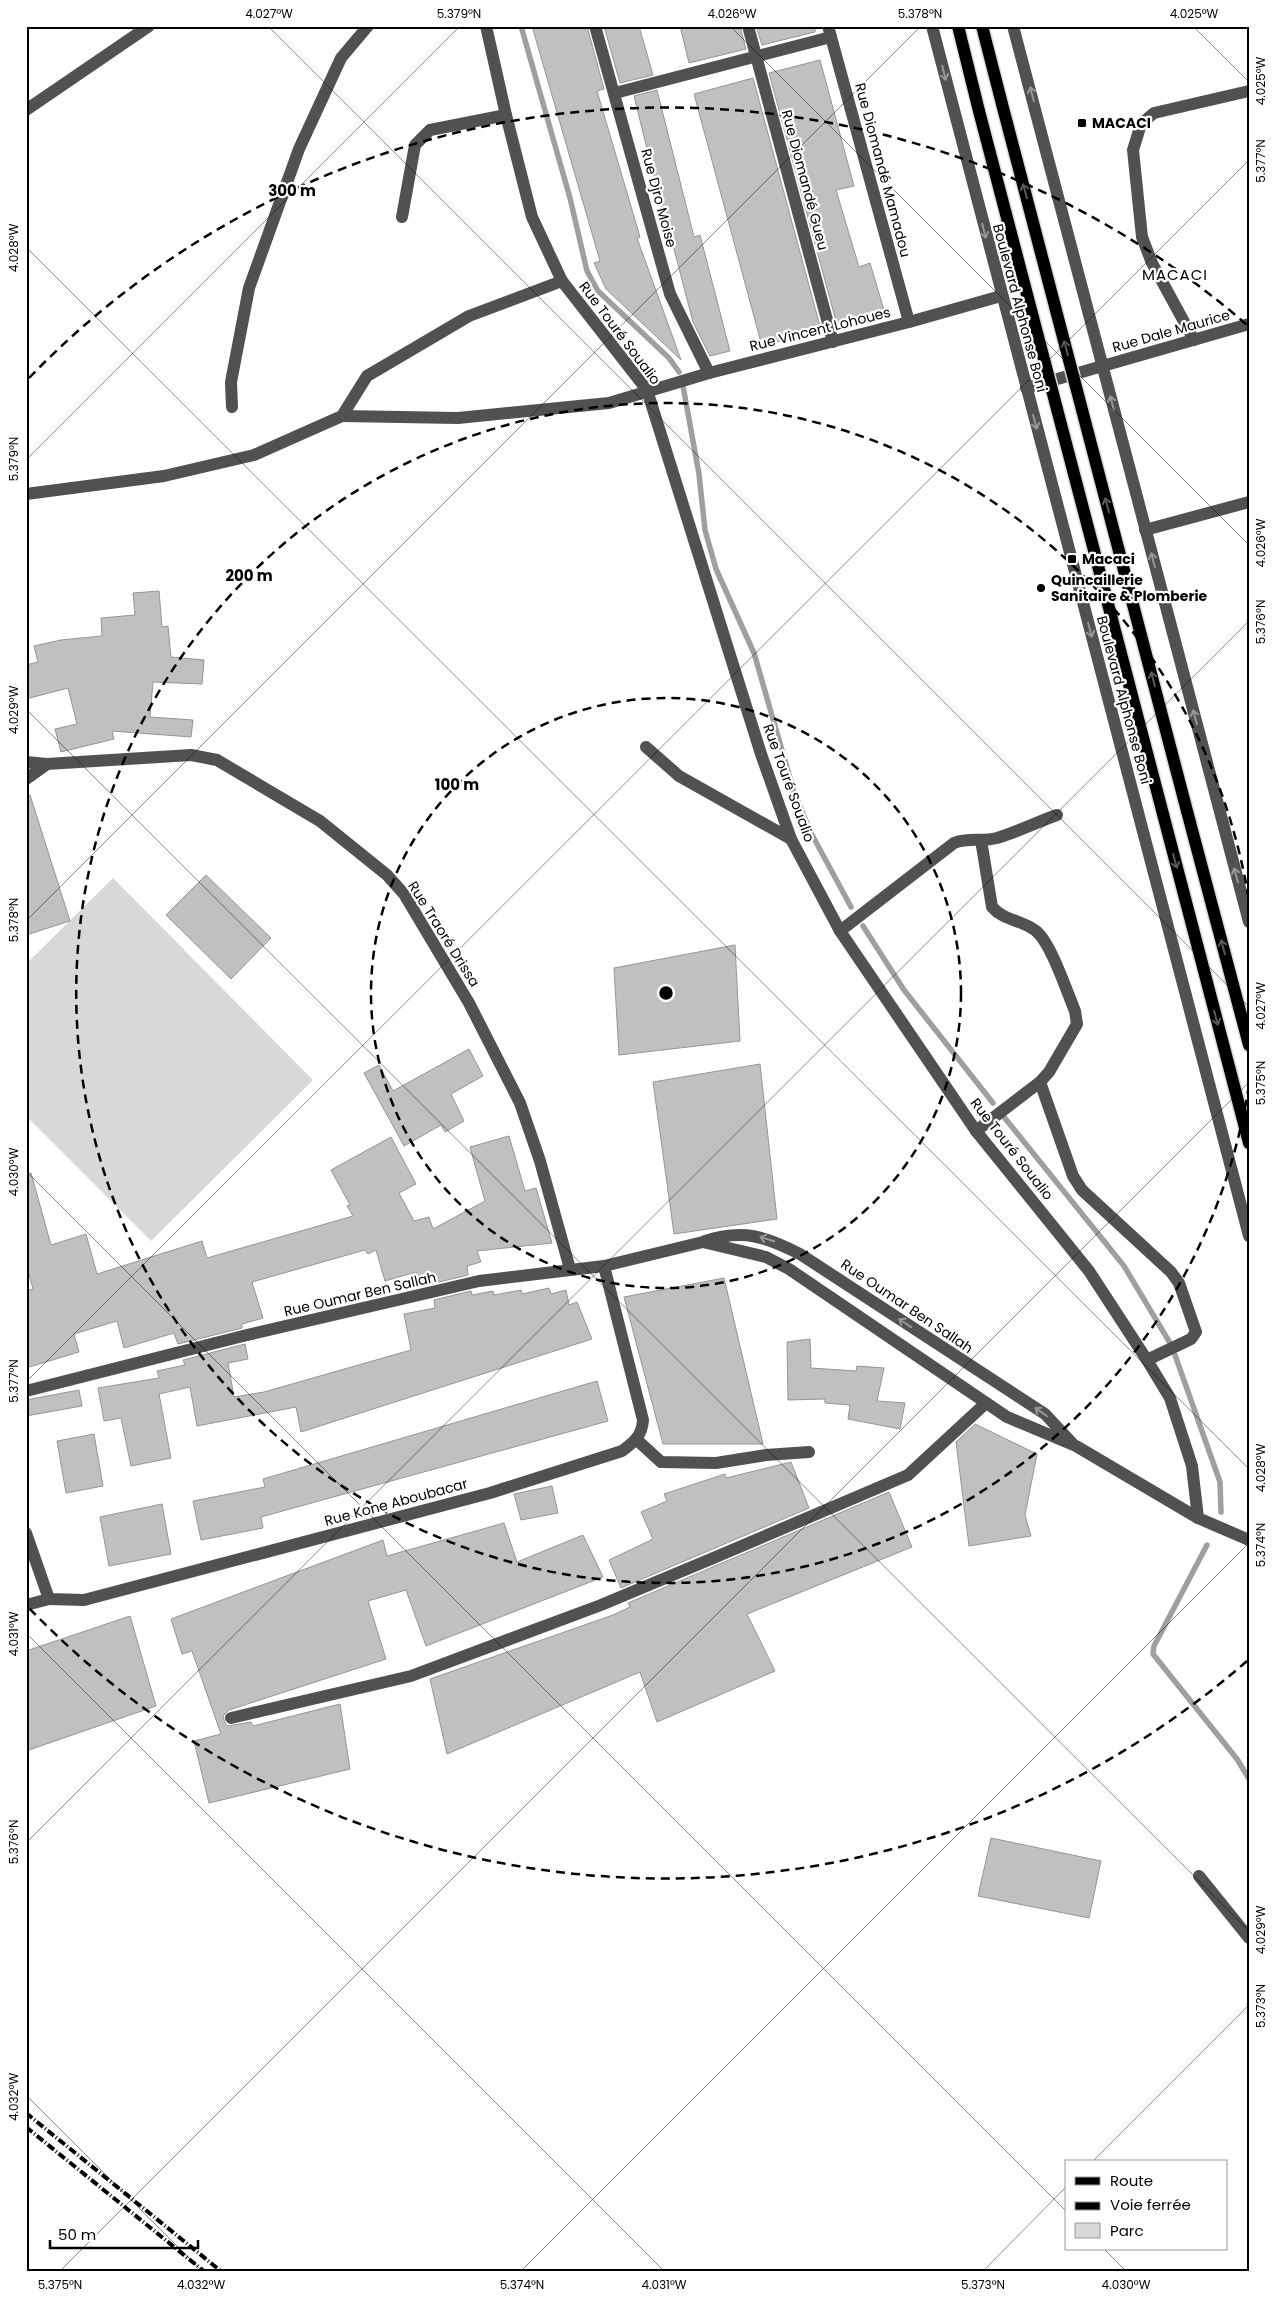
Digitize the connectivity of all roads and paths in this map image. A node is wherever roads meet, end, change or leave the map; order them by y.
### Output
1 (149, 26) edge
2 (368, 26) edge
3 (486, 26) edge
4 (594, 26) edge
5 (748, 26) edge
6 (932, 26) edge
7 (958, 26) edge
8 (982, 26) edge
9 (1013, 26) edge
10 (830, 32) edge
11 (756, 56) junction
12 (1249, 91) edge
13 (615, 93) junction
14 (27, 108) edge
15 (506, 115) junction
16 (402, 217) dead end
17 (562, 281) junction
18 (1001, 296) junction
19 (909, 322) junction
20 (1249, 324) edge
21 (1194, 340) junction
22 (833, 342) junction
23 (1102, 366) junction
24 (709, 373) junction
25 (1026, 388) junction
26 (647, 390) junction
27 (232, 407) dead end
28 (342, 416) junction
29 (26, 494) edge
30 (1249, 502) edge
31 (1146, 530) junction
32 (646, 747) dead end
33 (26, 762) edge
34 (47, 764) junction
35 (26, 779) edge
36 (1057, 815) dead end
37 (791, 839) junction
38 (981, 840) junction
39 (1249, 922) edge
40 (840, 931) junction
41 (1249, 1045) edge
42 (1040, 1082) junction
43 (976, 1131) junction
44 (1249, 1143) edge
45 (1249, 1236) edge
46 (703, 1242) junction
47 (604, 1266) junction
48 (570, 1269) junction
49 (1147, 1360) junction
50 (26, 1390) edge
51 (986, 1403) junction
52 (637, 1440) junction
53 (1076, 1446) junction
54 (809, 1452) dead end
55 (1198, 1518) junction
56 (26, 1533) edge
57 (1249, 1540) edge
58 (49, 1599) junction
59 (26, 1605) edge
60 (231, 1718) dead end
61 (1199, 1876) dead end
62 (1249, 1938) edge

1 - 14 street
2 - 27 street
3 - 15 street, Rue Touré Soualio
4 - 13 street, Rue Djro Moise
5 - 11 street, Rue Diomandé Gueu
6 -> 18 street, Boulevard Alphonse Boni
7 -> 44 main road, Boulevard Alphonse Boni, bridge
41 -> 8 main road, bridge
23 -> 9 street
10 - 11 street
10 - 19 street, Rue Diomandé Mamadou
11 - 13 street
11 - 22 street, Rue Diomandé Gueu
12 - 21 street
13 - 24 street, Rue Djro Moise
15 - 16 street
15 - 17 street, Rue Touré Soualio
17 - 26 street, Rue Touré Soualio
17 - 28 street
18 - 19 street, Rue Vincent Lohoues
18 - 25 street, Boulevard Alphonse Boni
19 - 22 street, Rue Vincent Lohoues
20 - 21 street, Rue Dale Maurice
21 - 23 street, Rue Dale Maurice
22 - 24 street, Rue Vincent Lohoues
23 - 25 street, Rue Dale Maurice
31 -> 23 street
24 - 26 street, Rue Vincent Lohoues
25 -> 45 street, Boulevard Alphonse Boni
26 - 28 street, Rue Vincent Lohoues
26 - 37 street, Rue Touré Soualio
28 - 29 street
30 - 31 street
39 -> 31 street
32 - 37 street
33 - 34 street, Rue Traoré Drissa
34 - 35 street
34 - 48 street, Rue Traoré Drissa
36 - 38 street
37 - 40 street, Rue Touré Soualio
38 - 40 street
38 - 42 street
40 - 43 street, Rue Touré Soualio
42 - 43 street
42 - 49 street
43 - 49 street, Rue Touré Soualio
46 - 47 street, Rue Oumar Ben Sallah
46 - 51 street, Rue Oumar Ben Sallah
53 -> 46 street, Rue Oumar Ben Sallah
47 - 48 street, Rue Oumar Ben Sallah
47 - 52 street
48 - 50 street, Rue Oumar Ben Sallah
49 - 55 street, Rue Touré Soualio
51 - 53 street, Rue Oumar Ben Sallah
51 - 60 street
52 - 54 street
52 - 58 street, Rue Kone Aboubacar
53 - 55 street, Rue Oumar Ben Sallah
55 - 57 street, Rue Oumar Ben Sallah
56 - 58 street
58 - 59 street, Rue Kone Aboubacar
61 - 62 street

